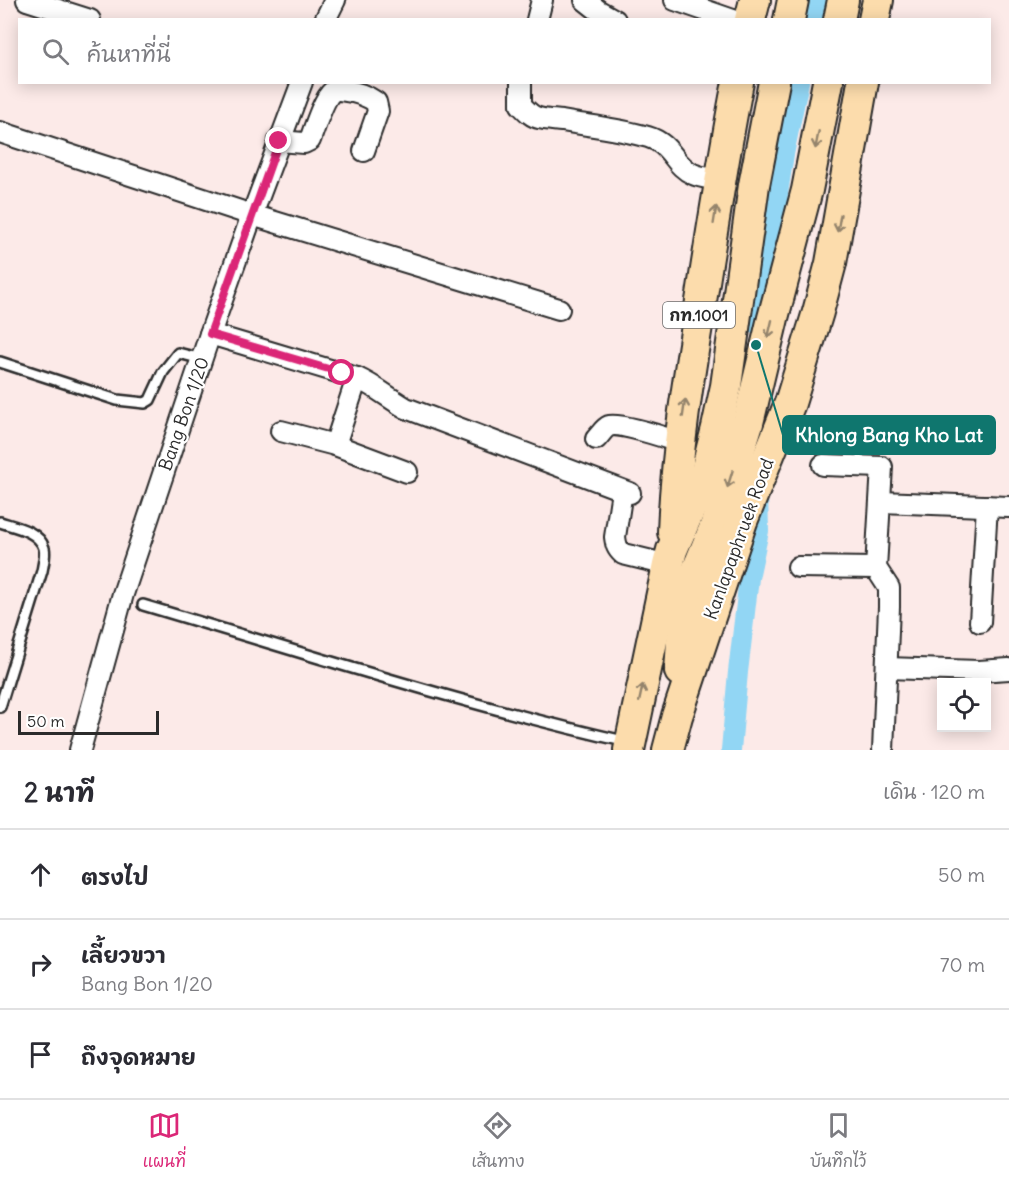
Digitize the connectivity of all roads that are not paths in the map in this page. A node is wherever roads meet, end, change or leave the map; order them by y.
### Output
1 (27, 0) edge
2 (335, 0) edge
3 (542, 0) edge
4 (585, 0) edge
5 (678, 0) edge
6 (755, 0) edge
7 (793, 0) edge
8 (843, 0) edge
9 (878, 0) edge
10 (84, 18) edge
11 (326, 18) edge
12 (538, 18) edge
13 (611, 18) edge
14 (728, 18) edge
15 (750, 18) edge
16 (789, 18) edge
17 (840, 18) edge
18 (874, 18) edge
19 (301, 84) edge
20 (521, 84) edge
21 (738, 84) edge
22 (774, 84) edge
23 (828, 84) edge
24 (863, 84) edge
25 (0, 132) edge
26 (279, 141) junction
27 (364, 151) dead end
28 (720, 180) junction
29 (252, 215) junction
30 (558, 309) dead end
31 (210, 334) junction
32 (202, 359) junction
33 (0, 362) edge
34 (357, 378) junction
35 (281, 430) dead end
36 (596, 439) dead end
37 (679, 442) junction
38 (335, 445) junction
39 (823, 465) dead end
40 (407, 472) dead end
41 (880, 502) junction
42 (987, 506) junction
43 (1009, 507) edge
44 (0, 522) edge
45 (670, 557) junction
46 (798, 567) dead end
47 (876, 568) junction
48 (143, 605) dead end
49 (980, 622) dead end
50 (887, 668) junction
51 (1009, 669) edge
52 (0, 707) edge
53 (677, 716) junction
54 (630, 746) edge
55 (80, 750) edge
56 (668, 750) edge
57 (883, 750) edge

1 - 10 street
2 - 11 street
3 - 12 street
4 - 13 street
5 - 14 street
6 - 15 main road
7 - 16 main road
8 - 17 main road
9 - 18 main road
19 - 26 street, Bang Bon 1/20
20 - 28 street
21 - 28 main road, กท.1001
22 - 45 main road, กท.1001
23 -> 53 main road, Kanlapaphruek Road
24 -> 53 main road, Kanlapaphruek Road
25 - 29 street
26 - 27 street
26 - 29 street, Bang Bon 1/20
37 -> 28 main road, กท.1001
29 - 30 street
29 - 31 street, Bang Bon 1/20
31 - 32 street, Bang Bon 1/20
31 - 34 street
32 - 33 lane
32 - 55 street, Bang Bon 1/20
34 - 38 street
34 - 45 street
35 - 38 street
36 - 37 street
37 - 45 main road, กท.1001
38 - 40 street
39 - 41 street
41 - 42 street
41 - 47 street
42 - 43 street
42 - 49 street
44 - 52 lane
54 -> 45 main road, กท.1001
46 - 47 street
47 - 50 street
48 - 54 lane
50 - 51 street
50 - 57 street
53 - 56 main road, Kanlapaphruek Road

